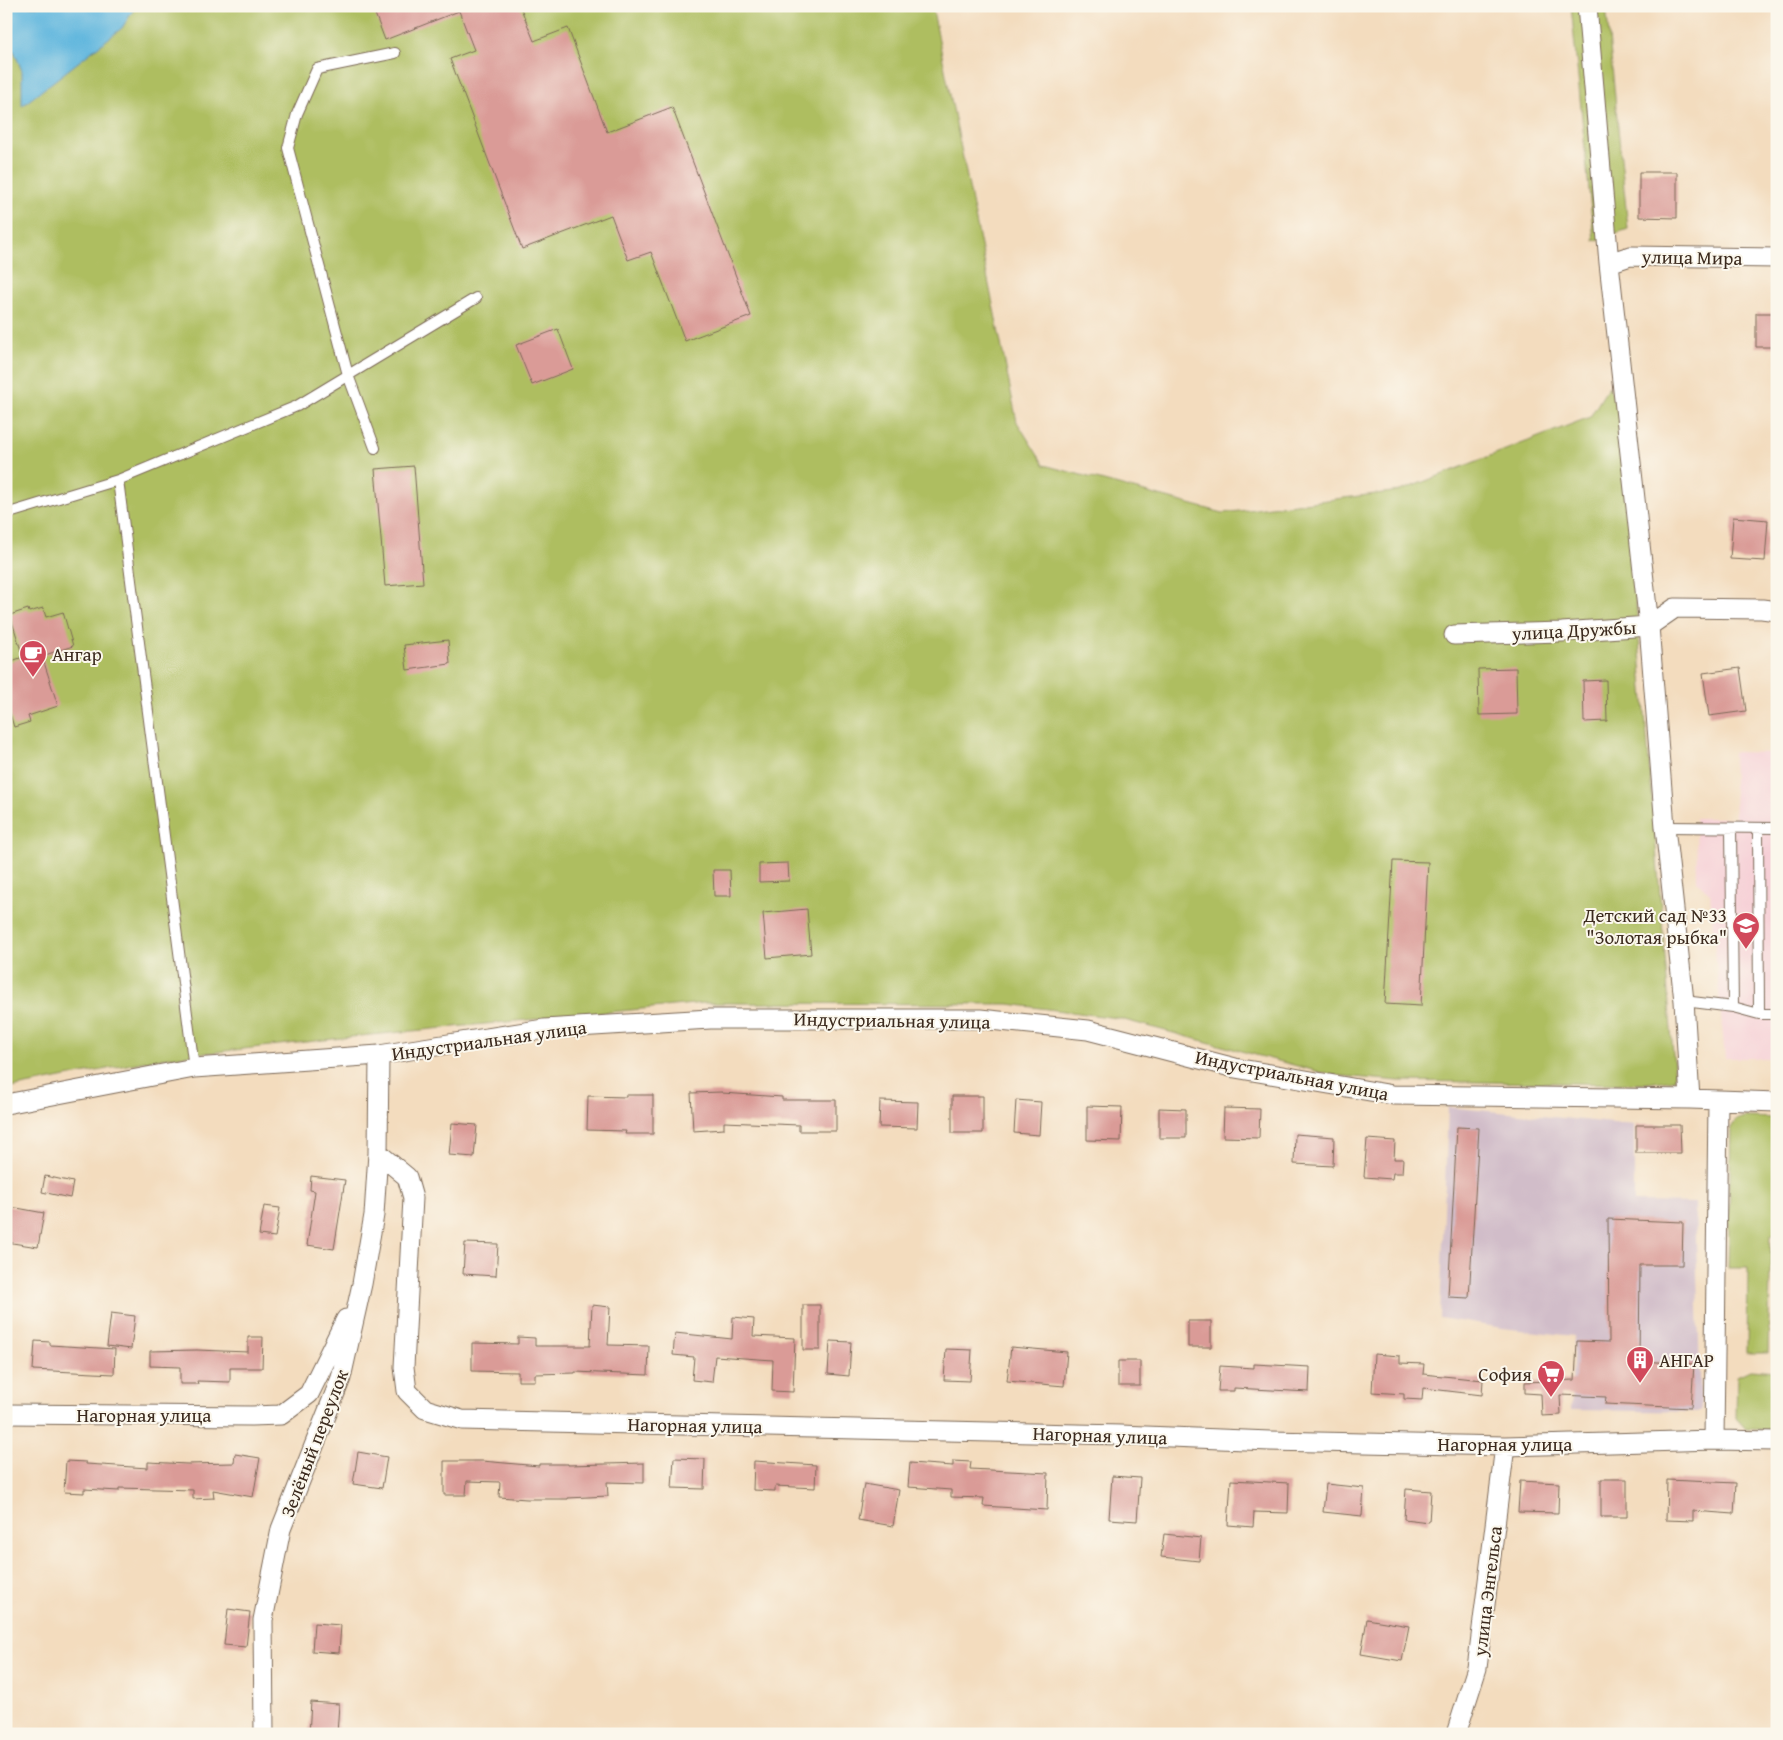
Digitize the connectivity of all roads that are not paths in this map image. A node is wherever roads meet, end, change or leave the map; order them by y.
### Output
1 (1587, 6) edge
2 (396, 54) dead end
3 (1777, 258) edge
4 (1609, 263) junction
5 (476, 298) dead end
6 (348, 375) junction
7 (375, 448) dead end
8 (118, 480) junction
9 (6, 514) edge
10 (1777, 611) edge
11 (1649, 626) junction
12 (1454, 635) dead end
13 (1665, 828) junction
14 (1731, 828) junction
15 (1758, 828) junction
16 (1777, 828) edge
17 (1684, 1001) junction
18 (1733, 1007) junction
19 (1759, 1014) junction
20 (1777, 1014) edge
21 (379, 1055) junction
22 (194, 1068) junction
23 (1690, 1099) junction
24 (1718, 1101) junction
25 (1777, 1102) edge
26 (6, 1104) edge
27 (378, 1153) junction
28 (362, 1284) junction
29 (6, 1414) edge
30 (1714, 1440) junction
31 (1777, 1441) edge
32 (1506, 1446) junction
33 (264, 1734) edge
34 (1456, 1734) edge

1 - 4 street
2 - 6 lane
3 - 4 street, улица Мира
4 - 11 street
5 - 6 lane
6 - 7 lane
6 - 8 lane
8 - 9 lane
8 - 22 lane
10 - 11 street, улица Дружбы
11 - 12 street, улица Дружбы
11 - 13 street
13 - 14 lane
13 - 17 street
14 - 15 lane
14 - 18 lane
15 - 16 lane
15 - 19 lane
17 - 18 lane
17 - 23 street
18 - 19 lane
19 - 20 lane
21 - 22 street, Индустриальная улица
21 - 23 street, Индустриальная улица
21 - 27 street, Зелёный переулок
22 - 26 street, Индустриальная улица
23 - 24 street, Индустриальная улица
24 - 25 street, Индустриальная улица
24 - 30 street
27 - 28 street, Зелёный переулок
27 - 32 street, Нагорная улица
28 - 29 street, Нагорная улица
28 - 33 street, Зелёный переулок
30 - 31 street, Нагорная улица
30 - 32 street, Нагорная улица
32 - 34 street, улица Энгельса

